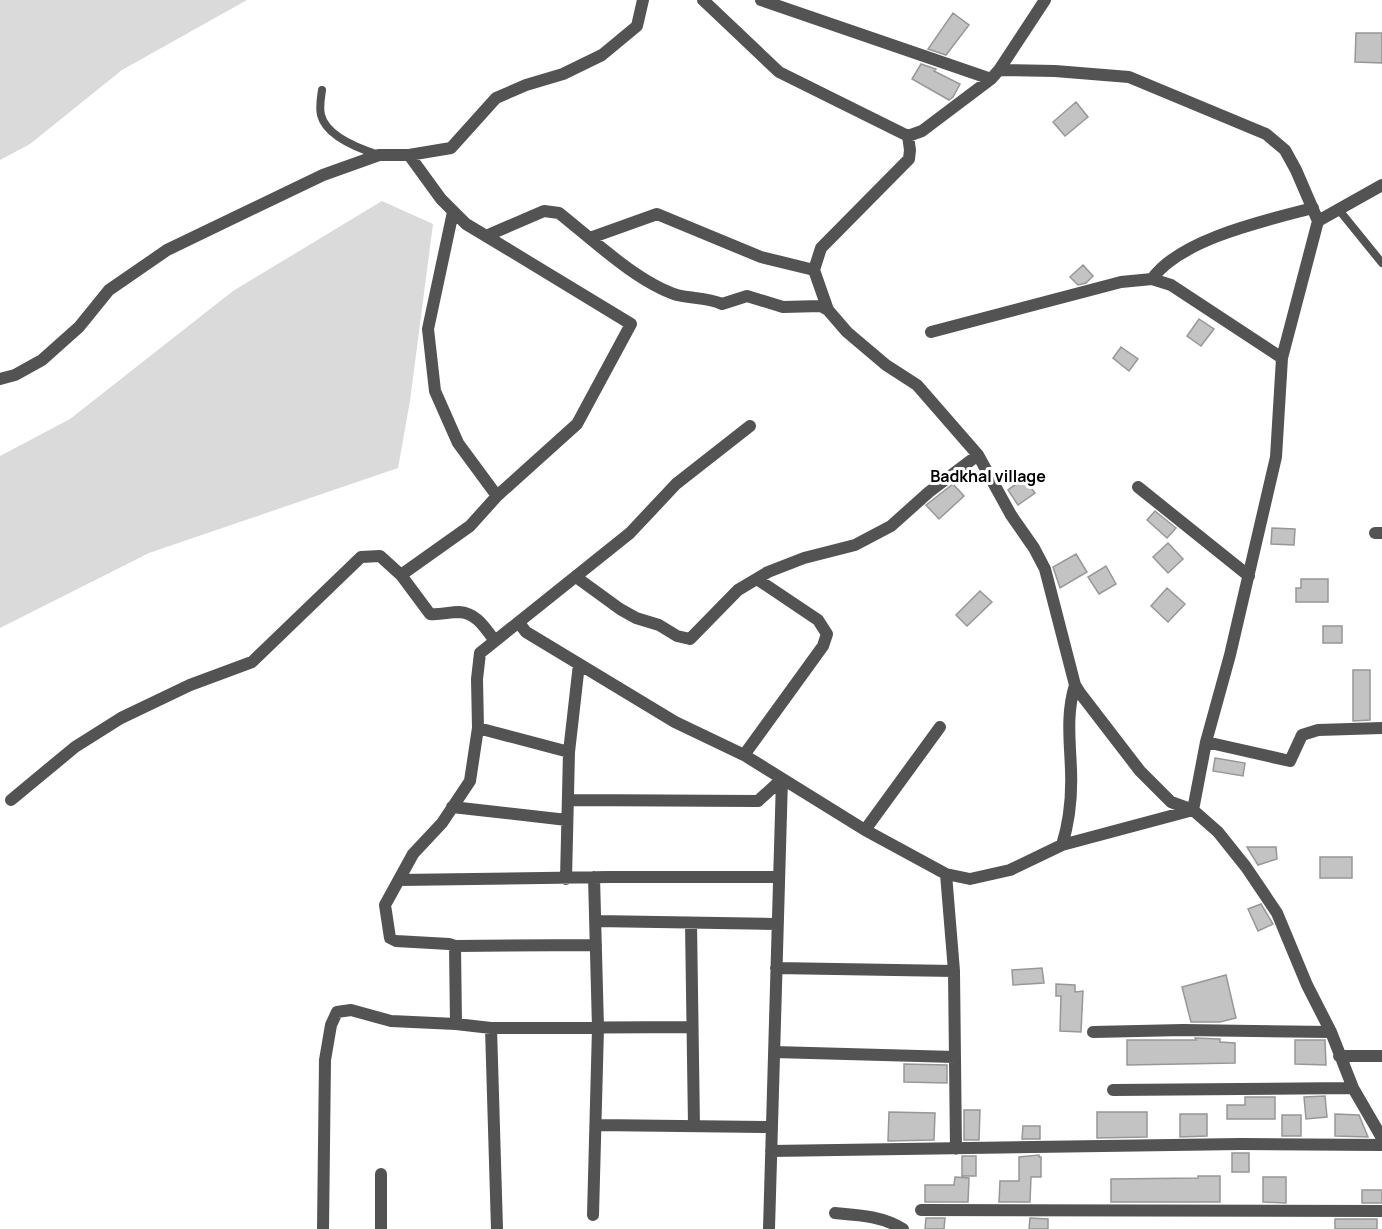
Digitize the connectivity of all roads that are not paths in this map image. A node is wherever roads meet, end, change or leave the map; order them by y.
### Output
1 (642, 0) edge
2 (703, 0) edge
3 (761, 0) edge
4 (1045, 0) edge
5 (995, 74) junction
6 (322, 90) dead end
7 (909, 136) junction
8 (379, 155) junction
9 (409, 155) junction
10 (1382, 185) edge
11 (1313, 208) junction
12 (1339, 210) junction
13 (453, 212) junction
14 (1318, 220) junction
15 (486, 236) junction
16 (590, 238) junction
17 (1382, 263) edge
18 (814, 270) junction
19 (1152, 279) junction
20 (828, 309) junction
21 (931, 332) dead end
22 (1282, 358) junction
23 (0, 379) edge
24 (750, 426) dead end
25 (978, 455) junction
26 (1138, 487) dead end
27 (497, 496) junction
28 (401, 575) junction
29 (1249, 576) junction
30 (576, 577) junction
31 (757, 579) junction
32 (519, 623) junction
33 (495, 640) junction
34 (579, 664) junction
35 (1075, 685) junction
36 (940, 727) dead end
37 (478, 728) junction
38 (1382, 728) edge
39 (1206, 742) junction
40 (569, 752) junction
41 (744, 755) junction
42 (782, 779) junction
43 (11, 800) dead end
44 (568, 800) junction
45 (452, 807) junction
46 (1193, 810) junction
47 (567, 820) junction
48 (865, 830) junction
49 (1062, 845) junction
50 (946, 874) junction
51 (594, 877) junction
52 (778, 877) junction
53 (566, 879) junction
54 (399, 880) junction
55 (596, 921) junction
56 (691, 923) junction
57 (777, 924) junction
58 (596, 945) junction
59 (455, 946) junction
60 (776, 968) junction
61 (954, 971) junction
62 (456, 1024) junction
63 (692, 1027) junction
64 (490, 1028) junction
65 (598, 1028) junction
66 (1094, 1032) dead end
67 (1331, 1032) junction
68 (774, 1052) junction
69 (1339, 1056) junction
70 (1382, 1056) edge
71 (955, 1057) junction
72 (1353, 1088) junction
73 (1113, 1090) dead end
74 (596, 1125) junction
75 (694, 1126) junction
76 (771, 1127) junction
77 (1382, 1138) edge
78 (1382, 1145) edge
79 (956, 1149) junction
80 (771, 1151) junction
81 (381, 1174) dead end
82 (921, 1210) dead end
83 (1382, 1211) edge
84 (835, 1214) dead end
85 (593, 1215) dead end
86 (323, 1229) edge
87 (381, 1229) edge
88 (496, 1229) edge
89 (769, 1229) edge
90 (903, 1229) edge

1 - 9 street
2 - 7 street
3 - 5 street
4 - 5 street
5 - 7 street
5 - 11 street
6 - 8 lane
7 - 18 street
8 - 9 street
8 - 23 street
9 - 13 street
10 - 12 street
11 - 14 street
11 - 19 street
12 - 14 street
12 - 17 lane
13 - 15 street
13 - 27 street
14 - 22 street
15 - 16 street
15 - 27 street
16 - 18 street
16 - 20 street
18 - 20 street
19 - 21 street
19 - 22 street
20 - 25 street
22 - 29 street
24 - 30 street
25 - 31 street
25 - 35 street
26 - 29 street
27 - 28 street
28 - 33 street
28 - 43 street
29 - 39 street
30 - 31 street
30 - 32 street
31 - 41 street
32 - 33 street
32 - 34 street
33 - 37 street
34 - 40 street
34 - 41 street
35 - 46 street
35 - 49 street
36 - 48 street
37 - 40 street
37 - 45 street
38 - 39 street
39 - 46 street
40 - 44 street
41 - 42 street
42 - 44 street
42 - 48 street
42 - 52 street
44 - 47 street
45 - 47 street
45 - 54 street
46 - 49 street
46 - 67 street
47 - 53 street
48 - 50 street
49 - 50 street
50 - 61 street
51 - 52 street
51 - 53 street
51 - 55 street
52 - 57 street
53 - 54 street
54 - 59 street
55 - 56 street
55 - 58 street
56 - 57 street
56 - 63 street
57 - 60 street
58 - 59 street
58 - 65 street
59 - 62 street
60 - 61 street
60 - 68 street
61 - 71 street
62 - 64 street
62 - 86 street
63 - 65 street
63 - 75 street
64 - 65 street
64 - 88 street
65 - 74 street
66 - 67 street
67 - 69 street
68 - 71 street
68 - 76 street
69 - 70 street
69 - 72 street
71 - 79 street
72 - 73 street
72 - 77 street
74 - 75 street
74 - 85 street
75 - 76 street
76 - 80 street
78 - 79 street
79 - 80 street
80 - 89 street
81 - 87 street
82 - 83 street
84 - 90 street

